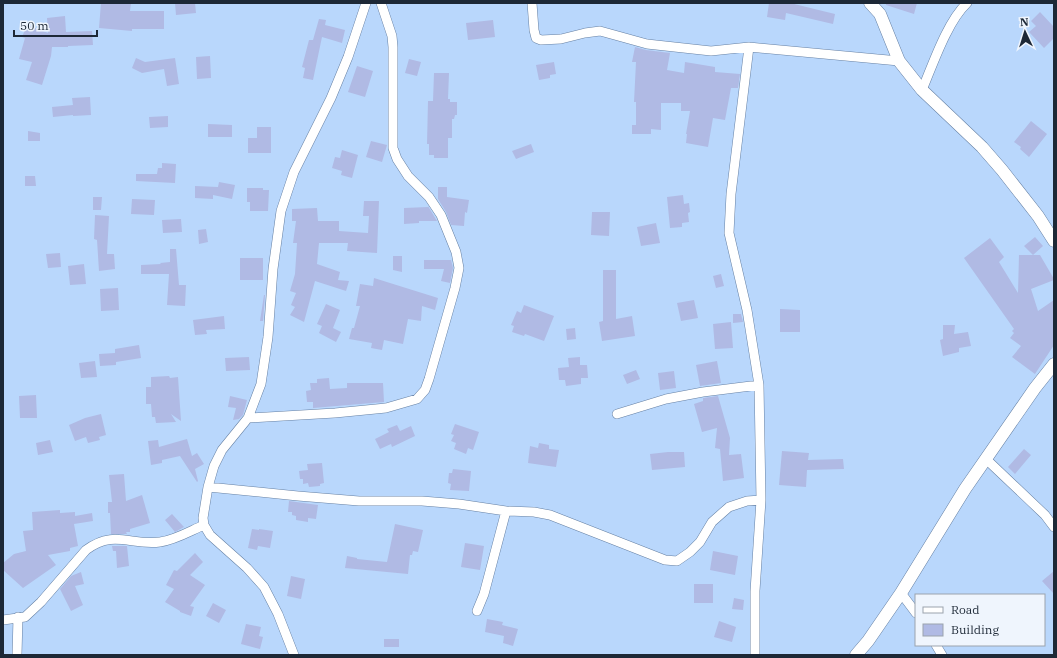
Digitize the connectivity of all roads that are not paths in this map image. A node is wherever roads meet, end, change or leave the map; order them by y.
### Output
1 (366, 3) edge
2 (381, 3) edge
3 (532, 3) edge
4 (870, 3) edge
5 (967, 3) edge
6 (749, 47) junction
7 (899, 61) junction
8 (922, 90) junction
9 (1054, 241) edge
10 (1054, 364) edge
11 (759, 384) junction
12 (617, 414) dead end
13 (248, 418) junction
14 (986, 459) junction
15 (208, 487) junction
16 (761, 500) junction
17 (506, 511) junction
18 (204, 525) junction
19 (1054, 527) edge
20 (901, 593) junction
21 (477, 611) dead end
22 (915, 612) edge
23 (18, 617) junction
24 (3, 620) edge
25 (937, 646) edge
26 (17, 655) edge
27 (294, 655) edge
28 (755, 655) edge
29 (856, 655) edge
30 (942, 655) edge

1 - 13 street
2 - 13 street
3 - 6 street
4 - 7 street
5 - 8 street
6 - 7 street
6 - 11 street
7 - 8 street
8 - 9 street
10 - 14 street
11 - 12 street
11 - 16 street
13 - 15 street
14 - 19 street
14 - 20 street
15 - 17 street
15 - 18 street
16 - 17 street
16 - 28 street
17 - 21 street
18 - 23 street
18 - 27 street
20 - 22 street
20 - 29 street
23 - 24 street
23 - 26 street
25 - 30 street

